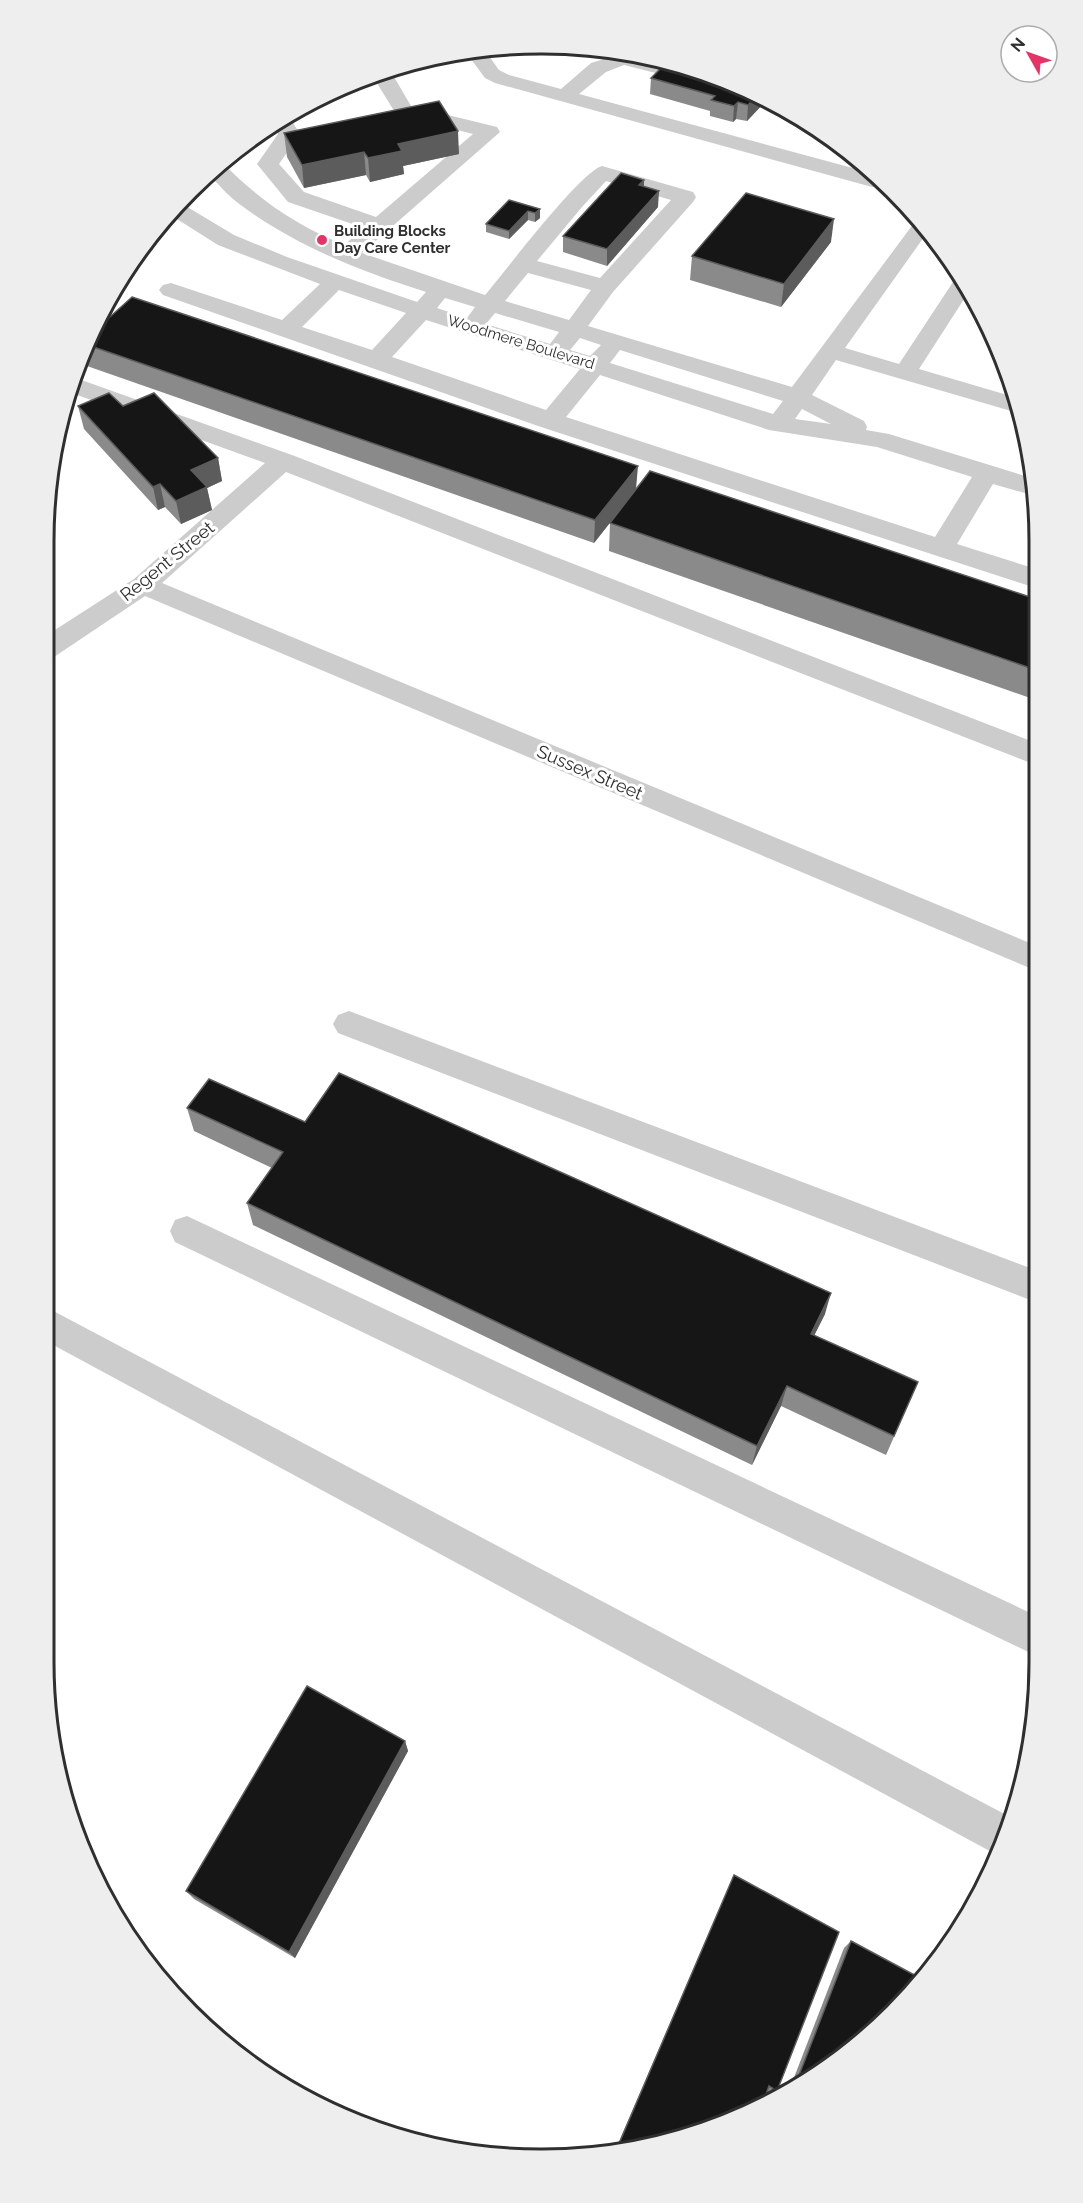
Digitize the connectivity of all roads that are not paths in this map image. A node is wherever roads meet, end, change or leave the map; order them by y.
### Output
1 (481, 58) edge
2 (618, 60) edge
3 (386, 80) edge
4 (565, 96) junction
5 (403, 110) junction
6 (380, 114) edge
7 (285, 127) edge
8 (312, 129) edge
9 (221, 174) edge
10 (865, 177) edge
11 (182, 213) edge
12 (380, 226) junction
13 (917, 231) edge
14 (347, 254) junction
15 (522, 264) junction
16 (335, 282) junction
17 (605, 287) junction
18 (441, 289) junction
19 (171, 290) dead end
20 (959, 290) edge
21 (491, 304) junction
22 (422, 311) junction
23 (472, 326) junction
24 (572, 328) junction
25 (286, 329) junction
26 (616, 342) junction
27 (830, 351) junction
28 (557, 353) junction
29 (375, 361) junction
30 (596, 365) junction
31 (905, 373) junction
32 (79, 389) edge
33 (797, 397) junction
34 (1009, 404) edge
35 (550, 421) junction
36 (778, 424) junction
37 (880, 440) junction
38 (283, 461) junction
39 (987, 473) junction
40 (1026, 485) edge
41 (941, 549) junction
42 (1029, 577) edge
43 (143, 585) junction
44 (54, 643) edge
45 (1029, 751) edge
46 (1029, 956) edge
47 (349, 1023) dead end
48 (187, 1231) dead end
49 (1029, 1284) edge
50 (54, 1327) edge
51 (1029, 1631) edge
52 (997, 1833) edge

1 - 4 street
2 - 4 street
3 - 5 street
4 - 10 street
5 - 6 street
5 - 12 street
7 - 8 street
7 - 12 street
9 - 14 street, Woodmere Boulevard
11 - 16 street, Woodmere Boulevard
12 - 14 street
13 - 27 street
14 - 18 street, Woodmere Boulevard
15 - 17 street
15 - 17 street
15 - 21 street
16 - 22 street, Woodmere Boulevard
16 - 25 street
17 - 24 street
18 - 21 street, Woodmere Boulevard
18 - 22 street
19 - 25 street
20 - 31 street
21 - 23 street
21 - 24 street, Woodmere Boulevard
22 - 23 street, Woodmere Boulevard
22 - 29 street
23 - 28 street, Woodmere Boulevard
24 - 26 street, Woodmere Boulevard
24 - 28 street
25 - 29 street
26 - 30 street
26 - 33 street, Woodmere Boulevard
27 - 31 street
27 - 33 street
28 - 30 street, Woodmere Boulevard
29 - 35 street
30 - 35 street
30 - 36 street, Woodmere Boulevard
31 - 34 street
32 - 38 street
33 - 36 street
33 - 37 street, Woodmere Boulevard
35 - 41 street
36 - 37 street, Woodmere Boulevard
37 - 39 street, Woodmere Boulevard
38 - 43 street, Regent Street
38 - 45 street
39 - 40 street, Woodmere Boulevard
39 - 41 street
41 - 42 street
43 - 44 street, Regent Street
43 - 46 street, Sussex Street
47 - 49 street
48 - 51 street
50 - 52 street

